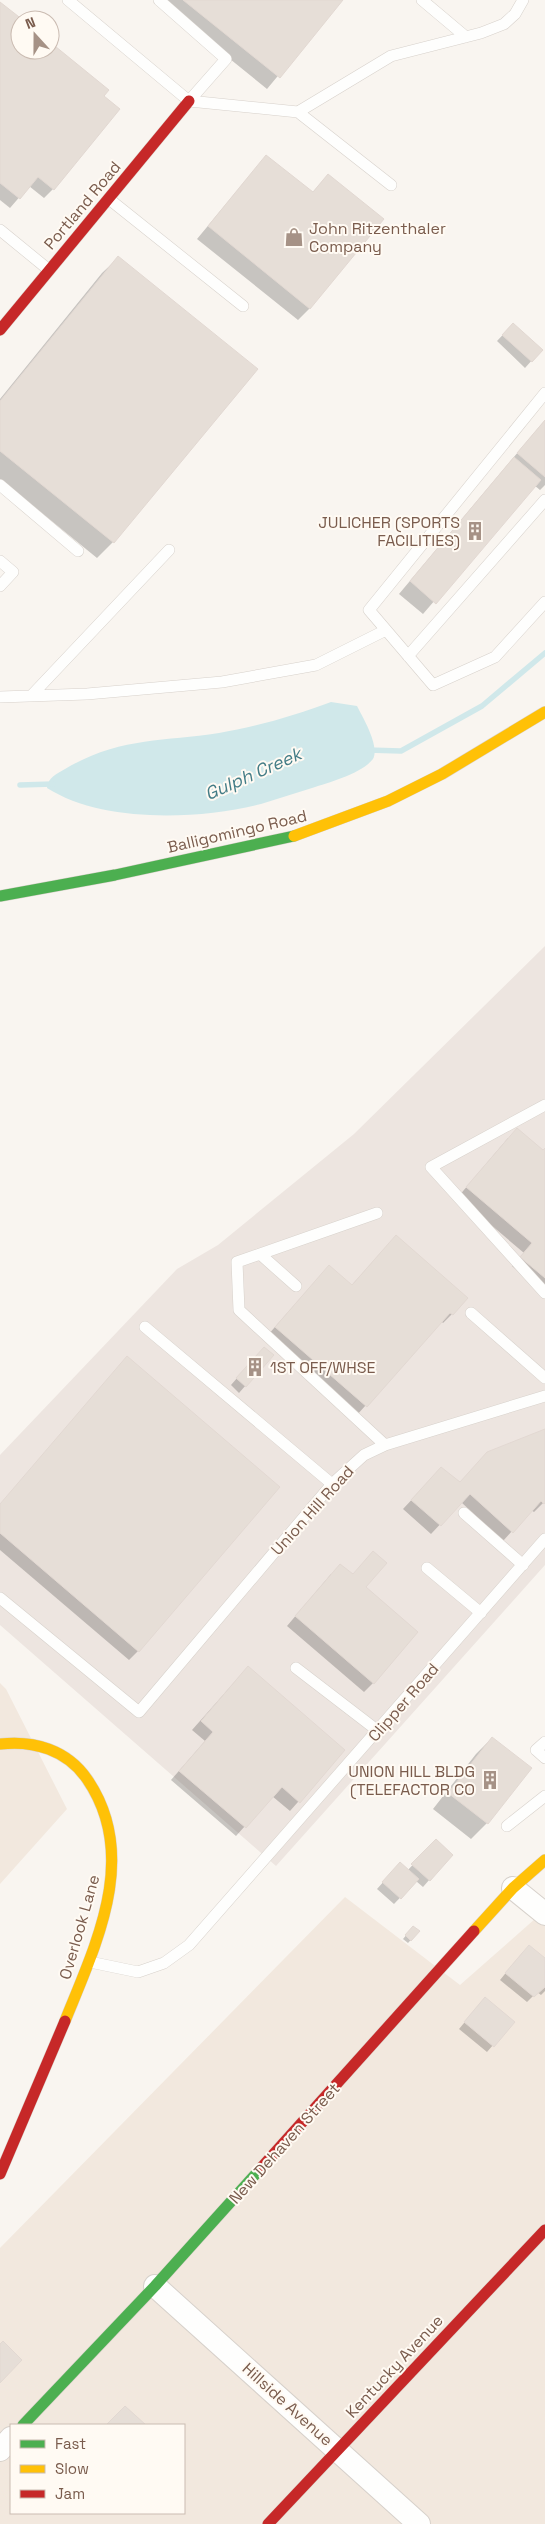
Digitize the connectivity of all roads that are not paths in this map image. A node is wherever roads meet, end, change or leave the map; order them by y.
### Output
1 (68, 0) edge
2 (159, 0) edge
3 (422, 0) edge
4 (523, 0) edge
5 (466, 37) junction
6 (190, 101) junction
7 (298, 112) junction
8 (391, 185) dead end
9 (109, 199) junction
10 (0, 230) edge
11 (49, 270) junction
12 (243, 306) dead end
13 (0, 330) edge
14 (545, 393) edge
15 (0, 485) edge
16 (545, 500) edge
17 (170, 550) dead end
18 (78, 551) dead end
19 (0, 560) edge
20 (0, 586) edge
21 (545, 602) edge
22 (386, 630) junction
23 (408, 656) junction
24 (31, 696) junction
25 (0, 697) edge
26 (545, 712) edge
27 (0, 896) edge
28 (545, 1105) edge
29 (377, 1213) dead end
30 (260, 1254) junction
31 (296, 1286) dead end
32 (545, 1293) edge
33 (471, 1313) dead end
34 (146, 1328) dead end
35 (545, 1378) edge
36 (545, 1396) edge
37 (386, 1445) junction
38 (332, 1484) junction
39 (464, 1513) dead end
40 (545, 1539) edge
41 (523, 1565) junction
42 (426, 1568) dead end
43 (0, 1598) edge
44 (481, 1613) junction
45 (296, 1668) dead end
46 (378, 1732) junction
47 (545, 1742) edge
48 (0, 1744) edge
49 (545, 1758) edge
50 (545, 1796) edge
51 (507, 1826) dead end
52 (545, 1860) edge
53 (514, 1888) junction
54 (545, 1914) edge
55 (90, 1962) junction
56 (0, 2174) edge
57 (545, 2230) edge
58 (155, 2286) junction
59 (24, 2424) edge
60 (10, 2439) edge
61 (338, 2449) junction
62 (0, 2450) edge
63 (268, 2524) edge
64 (419, 2524) edge

1 - 6 lane
2 - 6 lane
3 - 5 lane
4 - 5 lane
5 - 7 lane
6 - 7 lane
6 - 9 street, Portland Road
7 - 8 lane
9 - 11 street, Portland Road
9 - 12 lane
10 - 11 lane
11 - 13 street, Portland Road
14 - 22 lane
15 - 18 lane
16 - 23 lane
17 - 24 lane
19 - 20 lane
21 - 23 lane
22 - 23 lane
22 - 24 lane
24 - 25 lane
26 - 27 street, Balligomingo Road
28 - 32 lane
29 - 30 lane
30 - 31 lane
30 - 37 lane
33 - 35 lane
34 - 38 lane
36 - 37 lane, Union Hill Road
37 - 38 lane, Union Hill Road
38 - 43 lane, Union Hill Road
39 - 41 lane
40 - 41 lane, Clipper Road
41 - 44 lane, Clipper Road
42 - 44 lane
44 - 46 lane, Clipper Road
45 - 46 lane
46 - 55 lane, Clipper Road
47 - 49 lane
48 - 55 street, Overlook Lane
50 - 51 lane
52 - 53 street, New Dehaven Street
53 - 54 street
53 - 58 street, New Dehaven Street
55 - 56 street, Overlook Lane
57 - 61 street, Kentucky Avenue
58 - 59 street, New Dehaven Street
58 - 61 street, Hillside Avenue
60 - 62 street
61 - 63 street, Kentucky Avenue
61 - 64 street, Hillside Avenue

